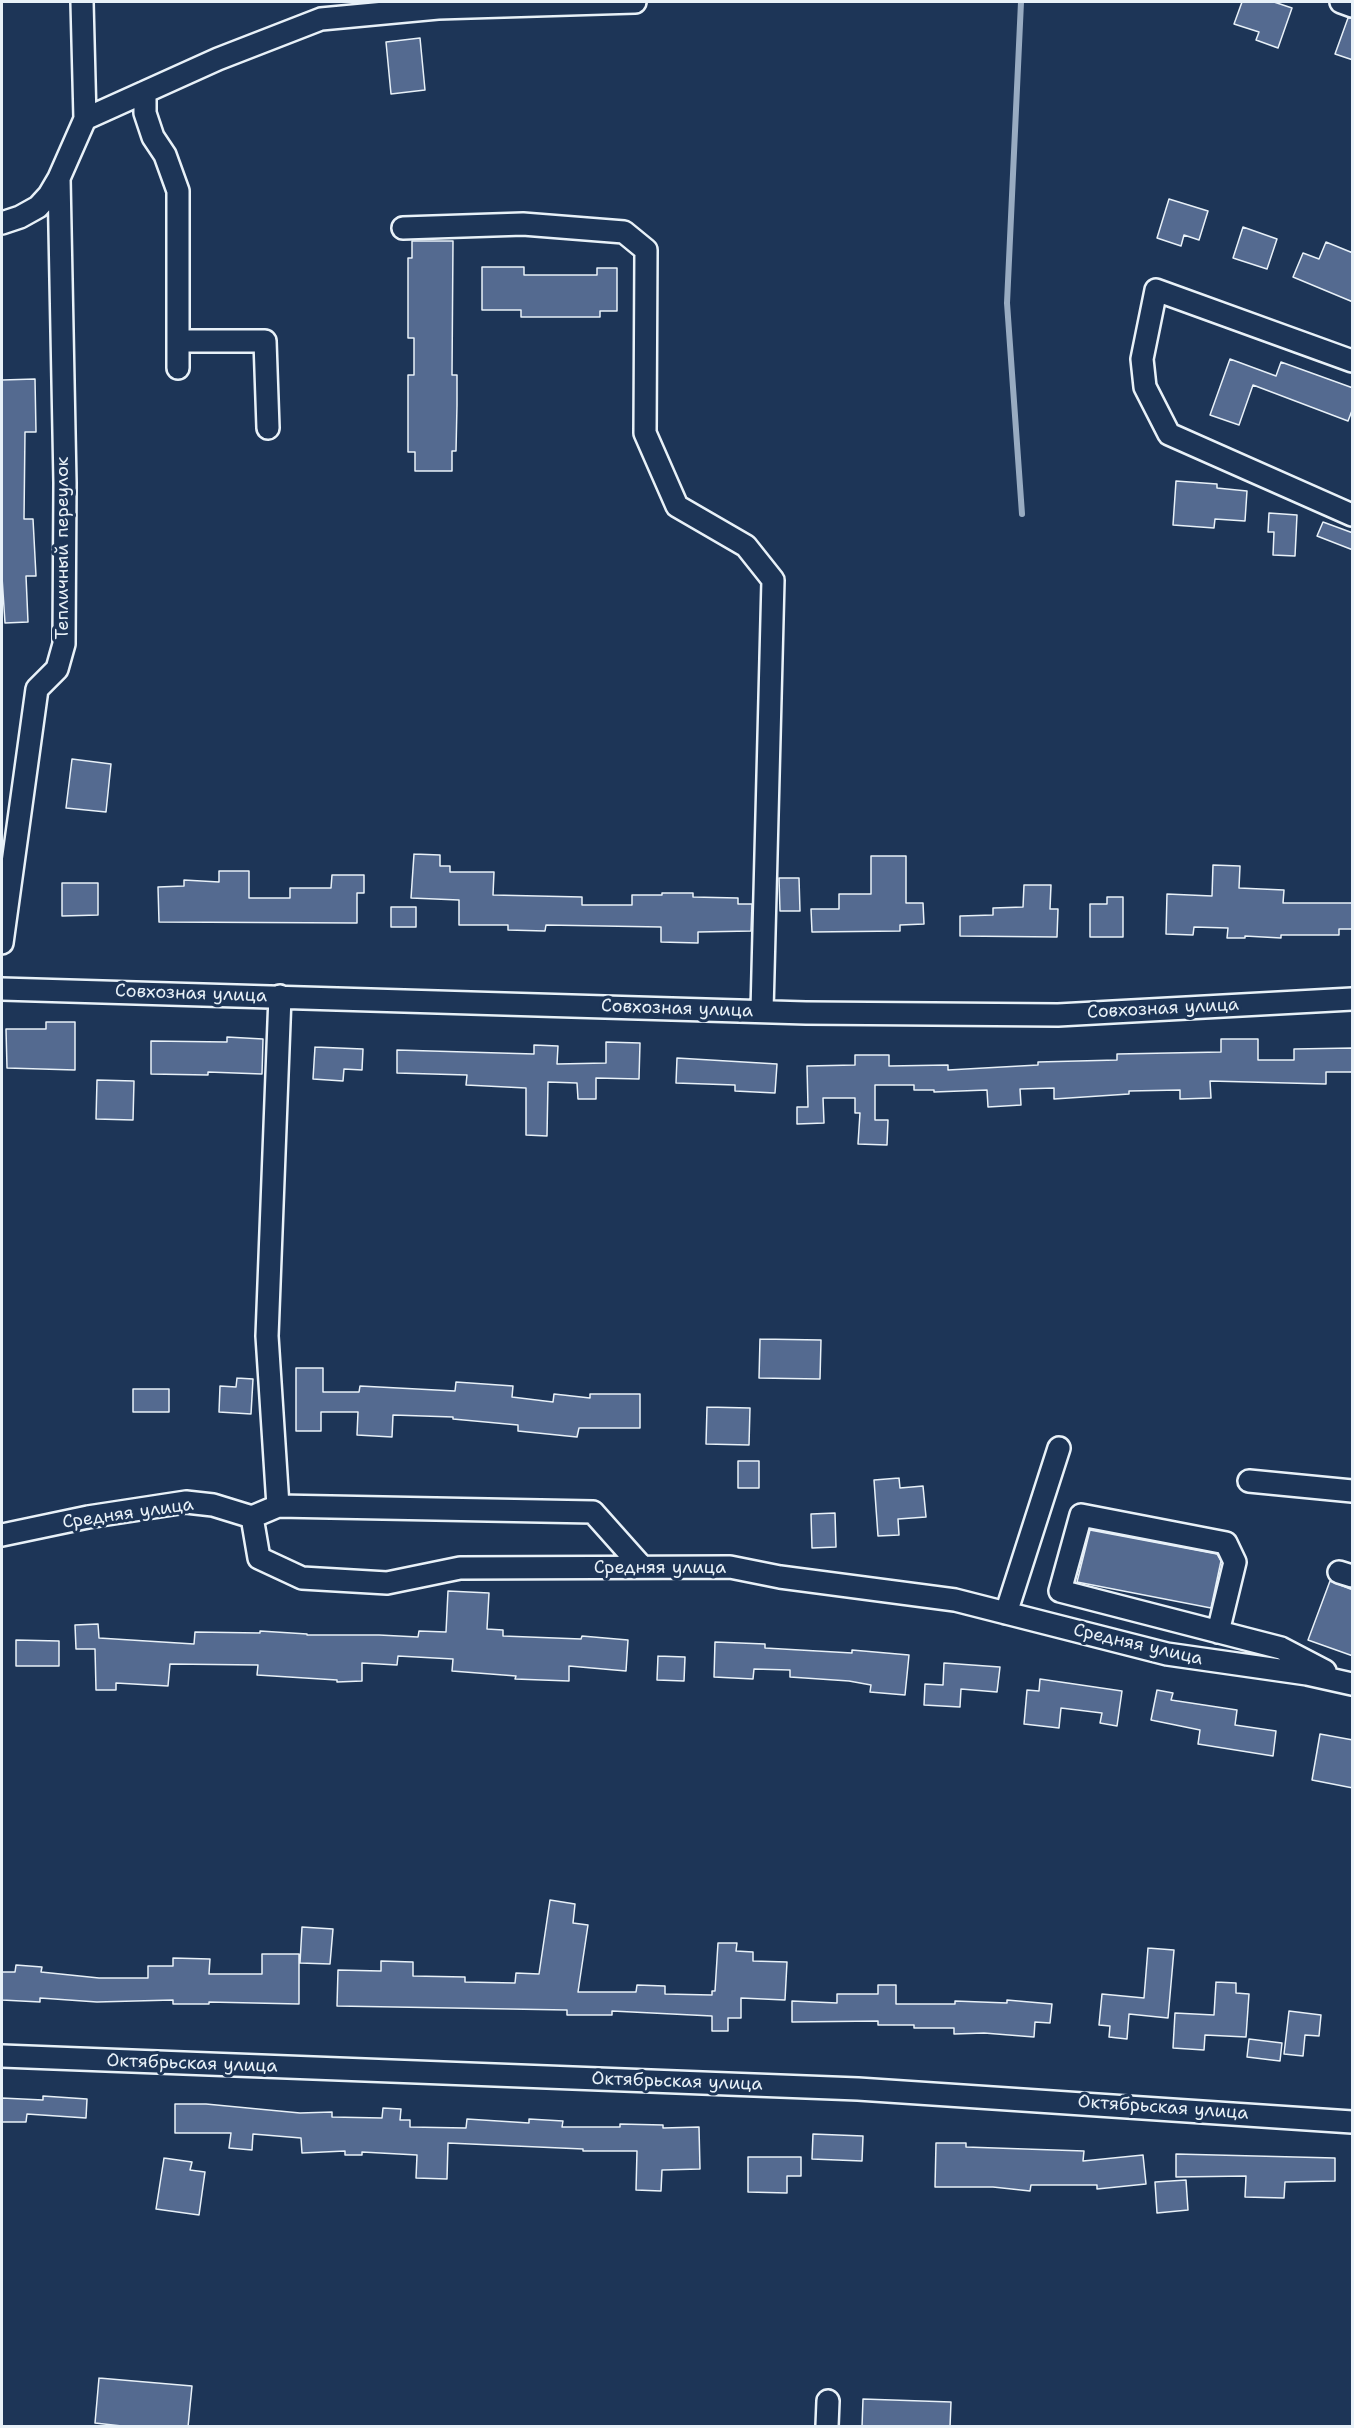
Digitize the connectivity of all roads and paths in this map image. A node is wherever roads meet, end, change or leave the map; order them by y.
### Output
1 (82, 2) edge
2 (635, 2) edge
3 (1341, 2) edge
4 (1353, 6) edge
5 (145, 92) junction
6 (85, 119) junction
7 (59, 178) junction
8 (2, 224) edge
9 (403, 228) dead end
10 (178, 341) junction
11 (1353, 361) edge
12 (178, 368) dead end
13 (268, 428) dead end
14 (1353, 515) edge
15 (2, 943) edge
16 (2, 989) edge
17 (280, 996) junction
18 (1353, 999) edge
19 (762, 1011) junction
20 (1059, 1448) dead end
21 (1249, 1481) dead end
22 (1353, 1491) edge
23 (278, 1506) junction
24 (252, 1517) junction
25 (2, 1534) edge
26 (642, 1567) junction
27 (1006, 1613) junction
28 (1218, 1632) junction
29 (1352, 1684) edge
30 (2, 2056) edge
31 (1353, 2122) edge
32 (828, 2402) dead end
33 (827, 2427) edge

1 - 6 street
2 - 5 street
3 - 4 street
5 - 6 street
5 - 10 street
6 - 7 street
7 - 8 street
7 - 15 street, Тепличный переулок
9 - 19 street
10 - 12 street
10 - 13 street
11 - 14 street
16 - 17 street, Совхозная улица
17 - 19 street, Совхозная улица
17 - 23 street
18 - 19 street, Совхозная улица
20 - 27 street
21 - 22 street
23 - 24 street
23 - 26 street
24 - 25 street, Средняя улица
24 - 26 street, Средняя улица
26 - 27 street, Средняя улица
27 - 29 street, Средняя улица
28 - 28 street
28 - 29 street
30 - 31 street, Октябрьская улица
32 - 33 street

